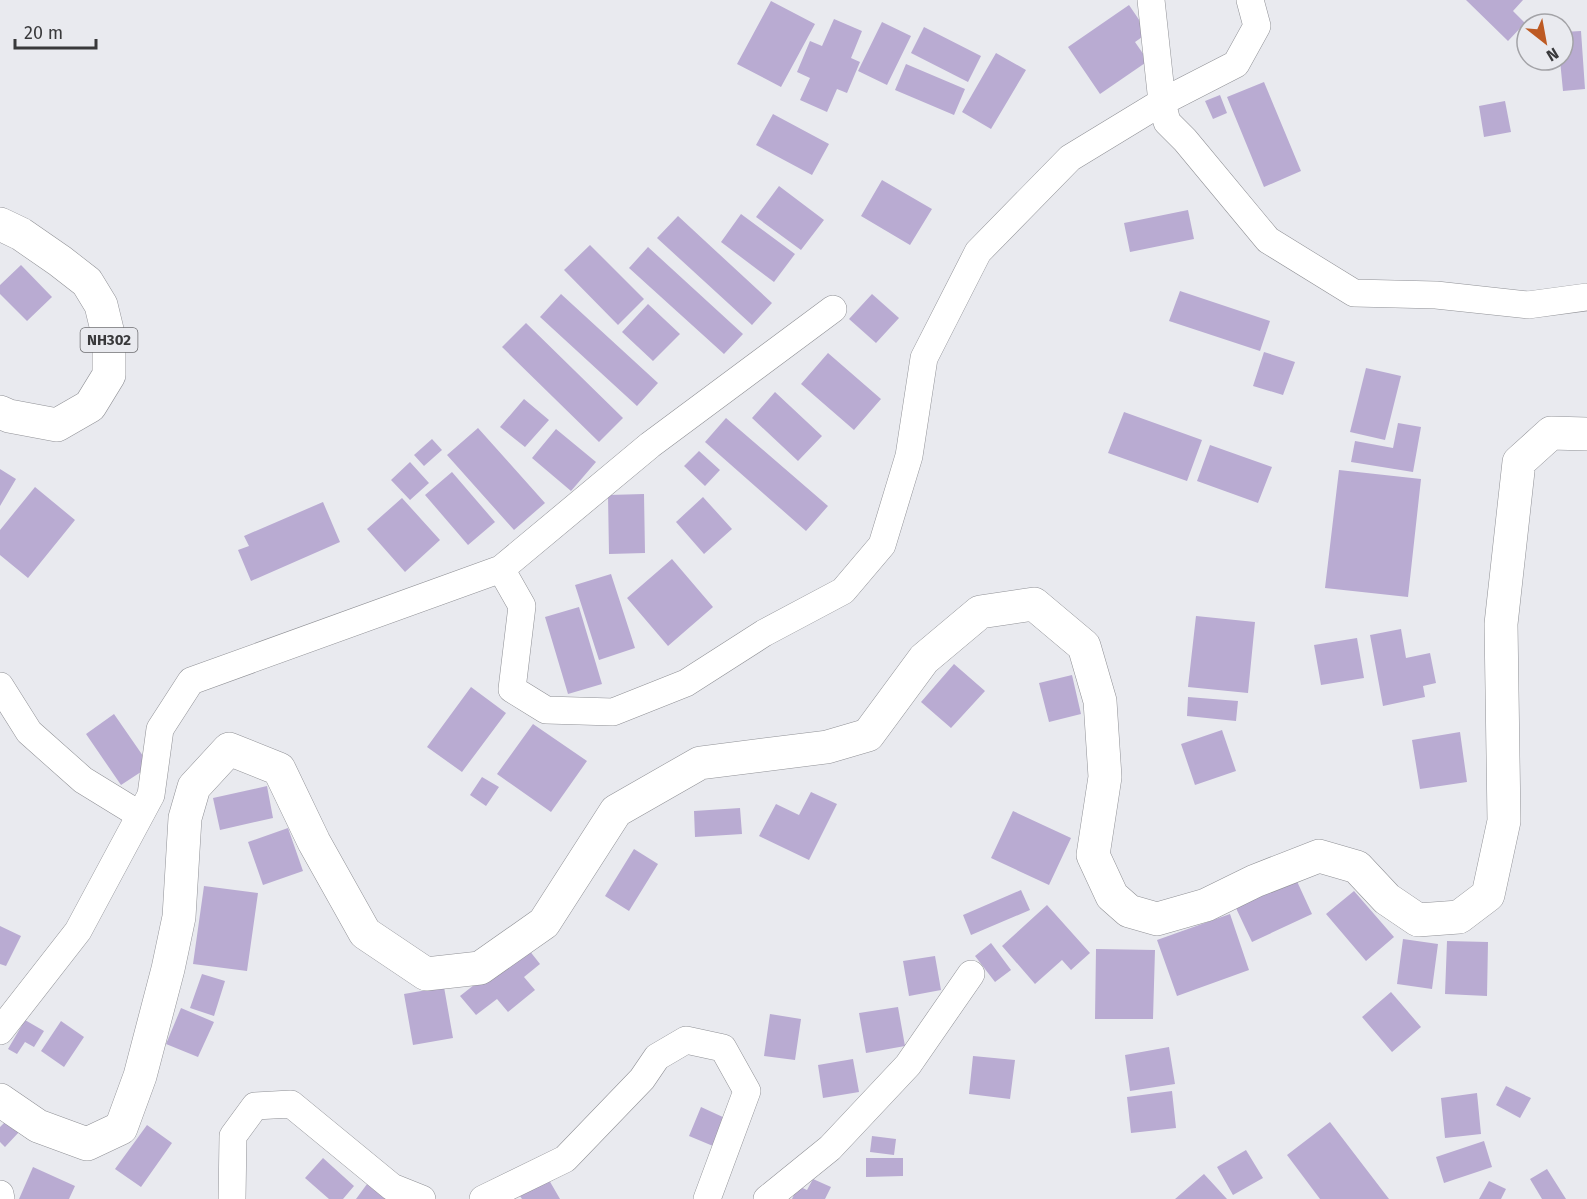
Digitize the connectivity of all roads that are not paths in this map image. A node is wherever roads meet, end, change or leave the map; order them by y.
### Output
1 (1151, 0) edge
2 (1250, 0) edge
3 (1162, 102) junction
4 (0, 224) edge
5 (1587, 297) edge
6 (833, 309) dead end
7 (0, 412) edge
8 (1587, 434) edge
9 (501, 569) junction
10 (0, 686) edge
11 (140, 814) junction
12 (971, 974) dead end
13 (0, 1031) edge
14 (0, 1100) edge
15 (0, 1194) edge
16 (1, 1199) edge
17 (232, 1199) edge
18 (422, 1199) edge
19 (483, 1199) edge
20 (707, 1199) edge
21 (767, 1199) edge

1 - 3 street
2 - 3 street
3 - 5 street
3 - 9 street
4 - 7 main road, NH302
6 - 9 street
8 - 14 main road
9 - 11 street
10 - 11 street
11 - 13 street
12 - 21 street
15 - 16 street
17 - 18 street
19 - 20 street

